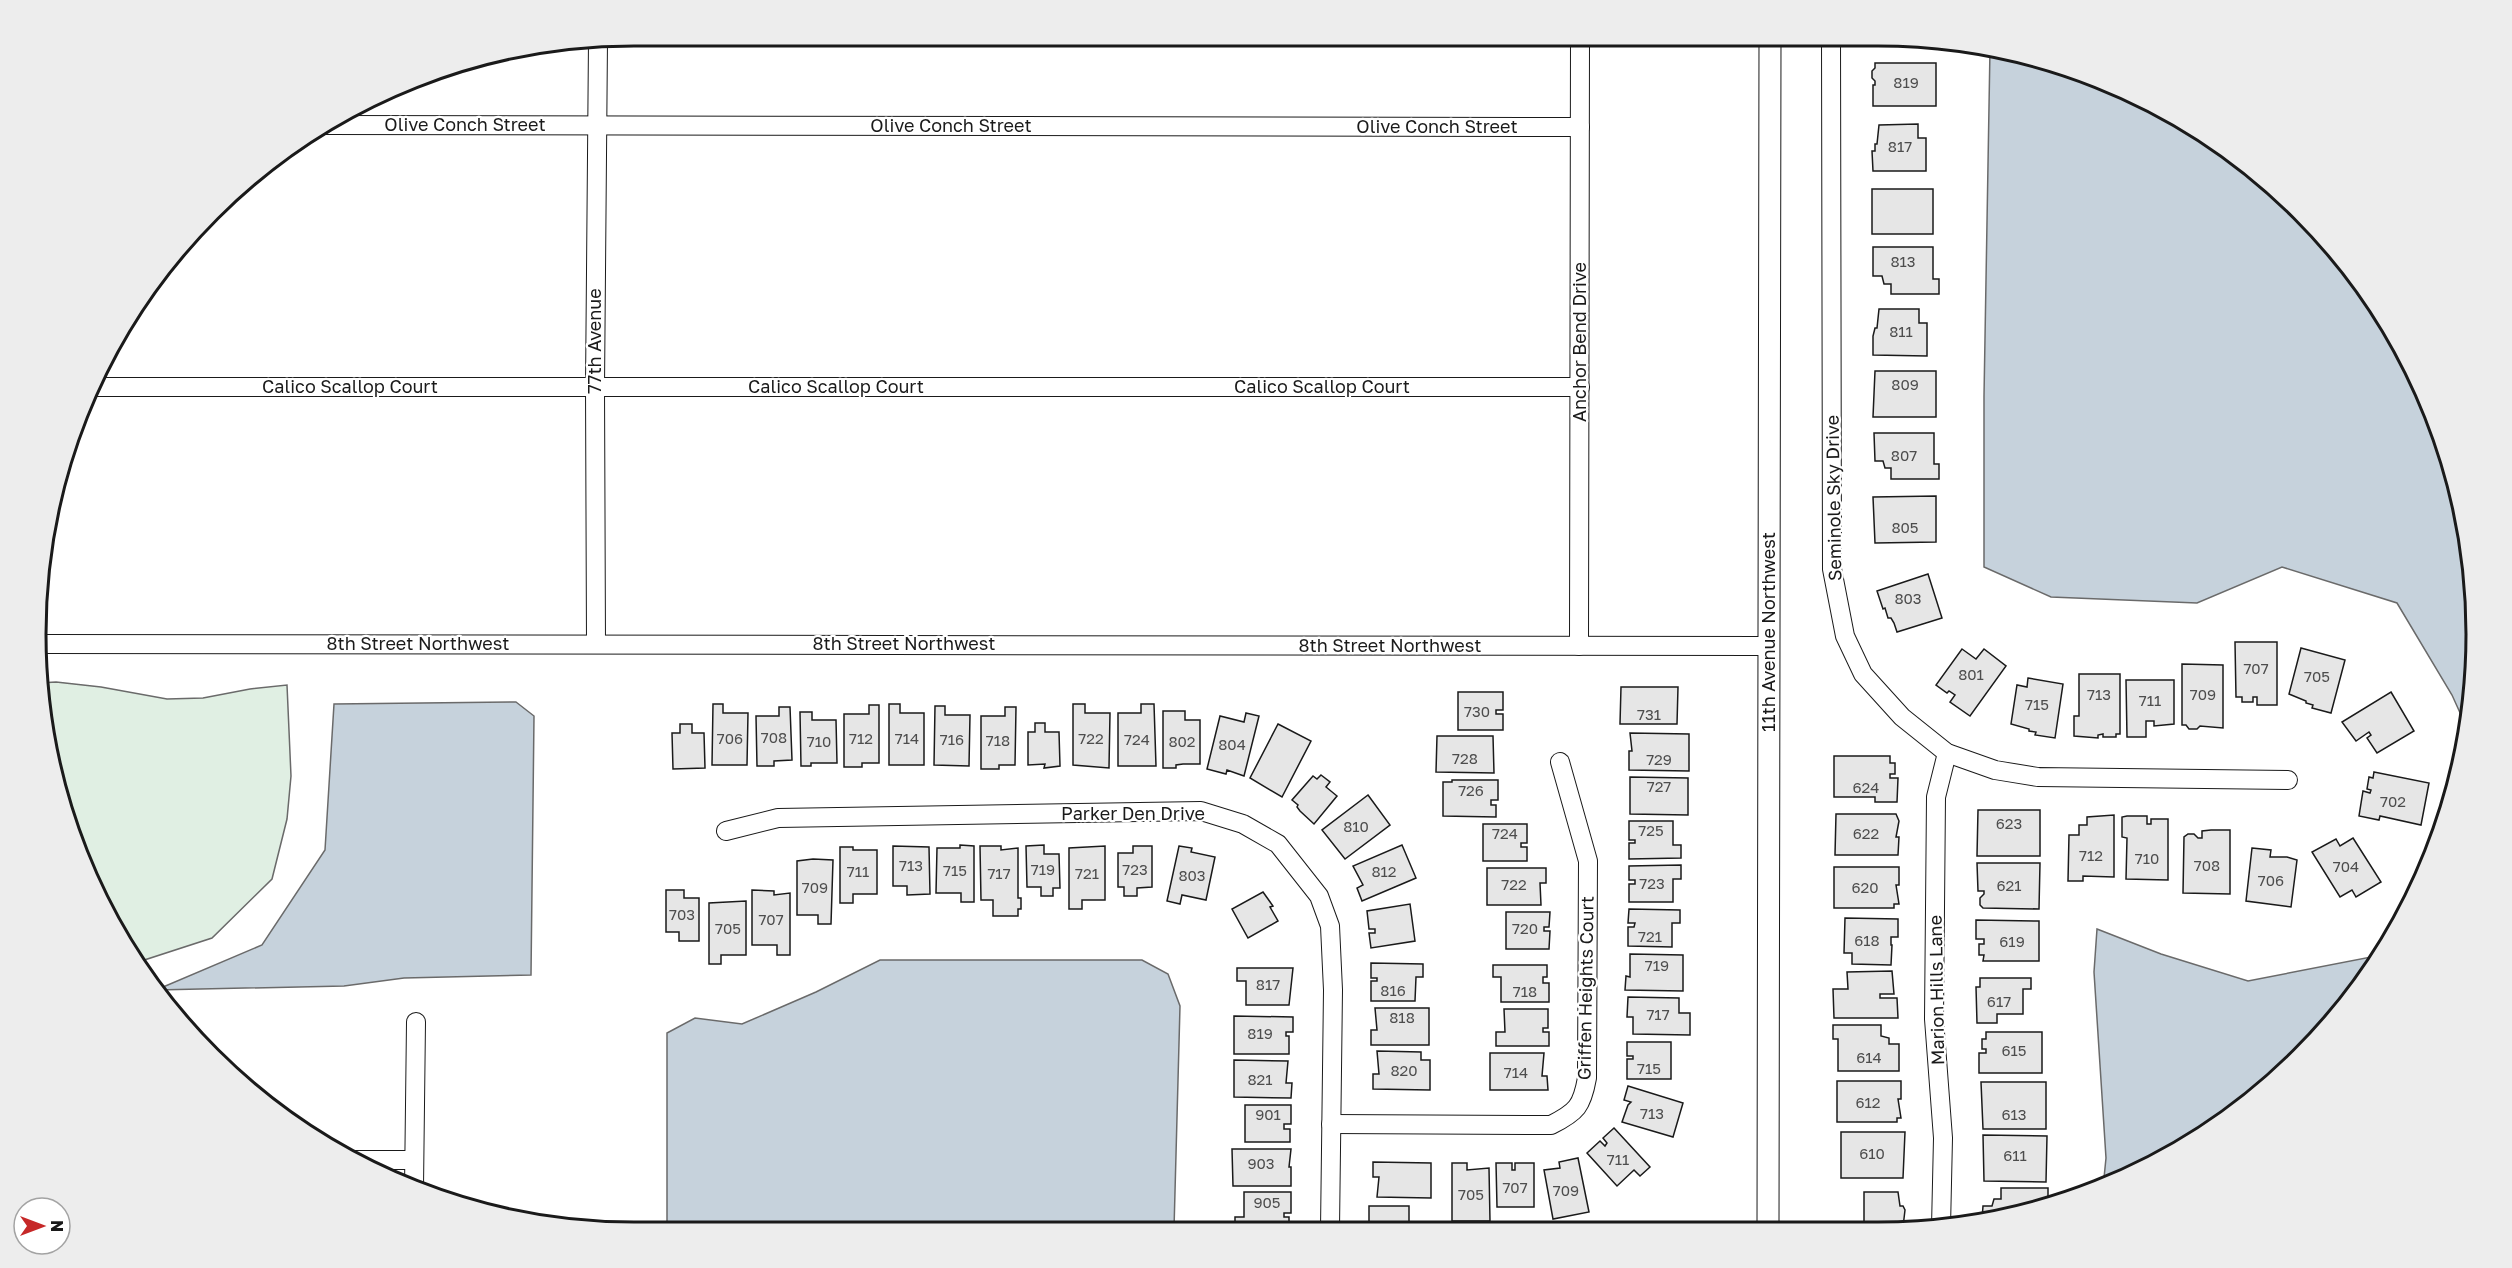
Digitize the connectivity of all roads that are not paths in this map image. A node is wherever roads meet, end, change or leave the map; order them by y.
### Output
1 (1580, 46) edge
2 (1770, 46) edge
3 (1831, 46) edge
4 (598, 48) edge
5 (340, 125) edge
6 (597, 125) junction
7 (1580, 127) junction
8 (101, 387) edge
9 (595, 387) junction
10 (1580, 387) junction
11 (596, 643) junction
12 (47, 644) edge
13 (1579, 646) junction
14 (1768, 646) junction
15 (1947, 753) junction
16 (1560, 762) dead end
17 (2288, 780) dead end
18 (726, 831) dead end
19 (416, 1022) dead end
20 (1331, 1125) junction
21 (372, 1160) edge
22 (414, 1160) junction
23 (414, 1179) edge
24 (1941, 1217) edge
25 (1330, 1222) edge
26 (1768, 1222) edge

1 - 7 street, Anchor Bend Drive
2 - 14 street, 11th Avenue Northwest
3 - 15 street, Seminole Sky Drive
4 - 6 street, 77th Avenue
5 - 6 street, Olive Conch Street
6 - 7 street, Olive Conch Street
6 - 9 street, 77th Avenue
7 - 10 street, Anchor Bend Drive
8 - 9 street, Calico Scallop Court
9 - 10 street, Calico Scallop Court
9 - 11 street, 77th Avenue
10 - 13 street, Anchor Bend Drive
11 - 12 street, 8th Street Northwest
11 - 13 street, 8th Street Northwest
13 - 14 street, 8th Street Northwest
14 - 26 street, 11th Avenue Northwest
15 - 17 street, Seminole Sky Drive
15 - 24 street, Marion Hills Lane
16 - 20 street, Griffen Heights Court
18 - 20 street, Parker Den Drive
19 - 22 street
20 - 25 street, Parker Den Drive
21 - 22 street
22 - 23 street

